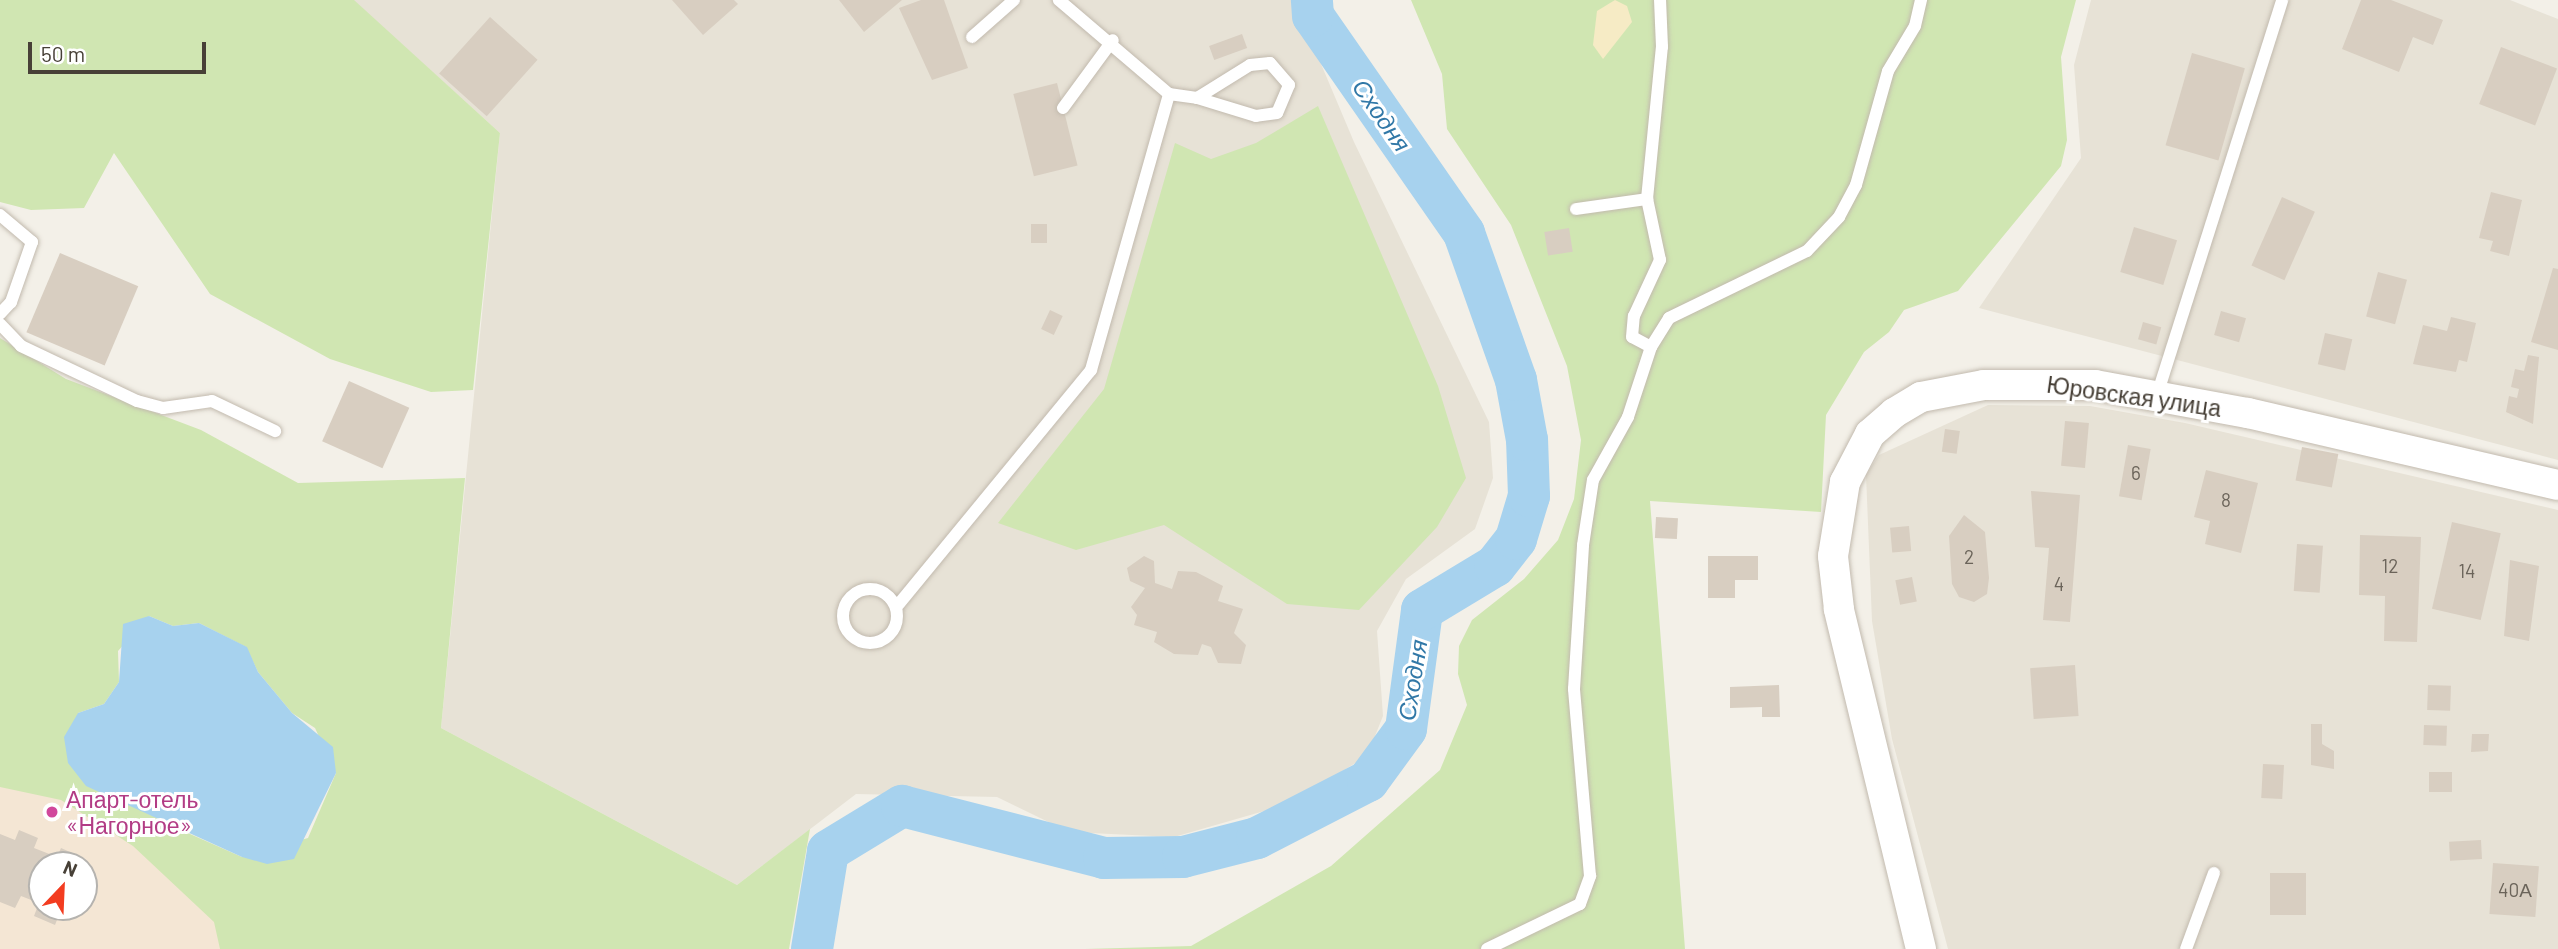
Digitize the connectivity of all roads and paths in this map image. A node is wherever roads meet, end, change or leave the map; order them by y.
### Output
1 (1014, 0) edge
2 (1059, 0) edge
3 (1660, 0) edge
4 (1921, 0) edge
5 (2282, 0) edge
6 (972, 37) dead end
7 (1113, 40) junction
8 (1169, 94) junction
9 (1198, 98) junction
10 (1063, 108) dead end
11 (1647, 199) junction
12 (1576, 209) dead end
13 (0, 215) edge
14 (0, 314) edge
15 (0, 324) edge
16 (1651, 347) junction
17 (2157, 395) junction
18 (275, 430) dead end
19 (2558, 485) edge
20 (898, 605) junction
21 (2214, 873) dead end
22 (1487, 949) edge
23 (1921, 949) edge
24 (2186, 949) edge

1 - 6 lane
2 - 7 lane
3 - 11 lane
4 - 16 lane
5 - 17 lane
7 - 8 lane
7 - 10 lane
8 - 9 lane
8 - 20 lane
9 - 9 lane
11 - 12 lane
11 - 16 lane
13 - 14 lane
15 - 18 lane
16 - 22 lane
17 - 19 street, Юровская улица
17 - 23 street, Юровская улица
20 - 20 lane
21 - 24 lane

